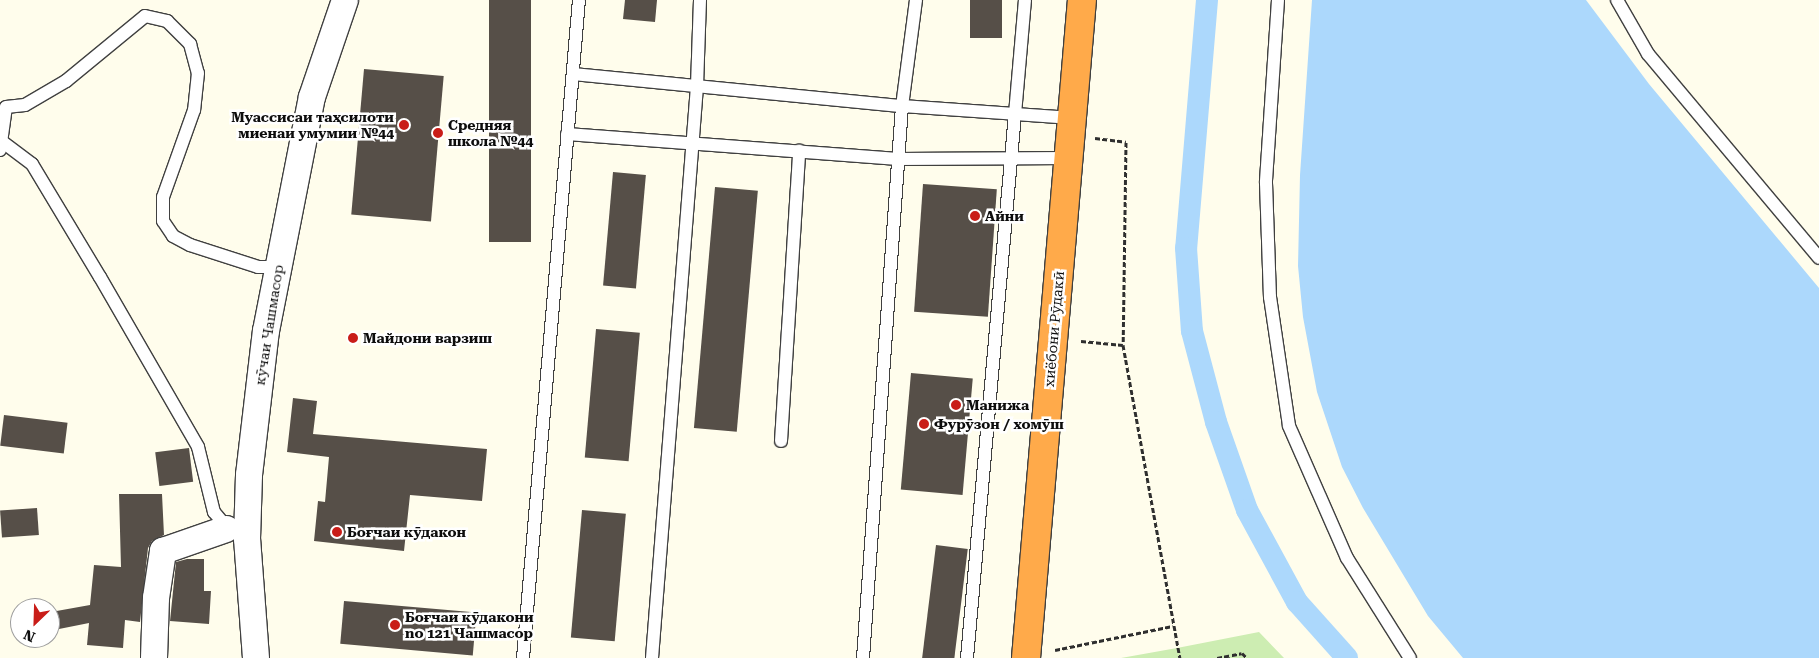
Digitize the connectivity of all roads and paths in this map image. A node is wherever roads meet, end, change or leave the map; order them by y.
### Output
1 (345, 0) edge
2 (579, 0) edge
3 (700, 0) edge
4 (916, 0) edge
5 (1025, 0) edge
6 (1082, 0) edge
7 (1278, 0) edge
8 (1617, 0) edge
9 (573, 74) junction
10 (697, 86) junction
11 (3, 106) edge
12 (902, 106) junction
13 (1015, 114) junction
14 (1072, 118) junction
15 (567, 134) junction
16 (1095, 138) dead end
17 (1, 143) edge
18 (692, 144) junction
19 (799, 152) junction
20 (1069, 158) junction
21 (898, 159) junction
22 (1013, 159) junction
23 (1819, 258) edge
24 (278, 267) junction
25 (1082, 341) dead end
26 (1123, 345) junction
27 (781, 441) dead end
28 (236, 534) junction
29 (1173, 626) junction
30 (1055, 650) dead end
31 (154, 658) edge
32 (256, 658) edge
33 (523, 658) edge
34 (652, 658) edge
35 (863, 658) edge
36 (968, 658) edge
37 (1026, 658) edge
38 (1180, 658) edge
39 (1217, 658) edge
40 (1247, 658) edge
41 (1410, 658) edge

1 - 24 street, кӯчаи Чашмасор
2 - 9 lane
3 - 10 lane
4 - 12 lane
5 - 13 lane
6 - 14 highway, хиёбони Рӯдакӣ
7 - 41 lane
8 - 23 lane
9 - 10 lane
9 - 15 lane
10 - 12 lane
10 - 18 lane
11 - 17 lane
11 - 24 lane
12 - 13 lane
12 - 21 lane
13 - 14 lane
13 - 22 lane
14 - 20 highway, хиёбони Рӯдакӣ
15 - 18 lane
15 - 33 lane
16 - 26 path
17 - 28 lane
18 - 19 lane
18 - 34 lane
19 - 21 lane
19 - 27 lane
20 - 22 lane
20 - 37 highway, хиёбони Рӯдакӣ
21 - 22 lane
21 - 35 lane
22 - 36 lane
24 - 28 street, кӯчаи Чашмасор
25 - 26 path
26 - 29 path
28 - 31 street
28 - 32 street, кӯчаи Чашмасор
29 - 30 path
29 - 38 path
39 - 40 path

